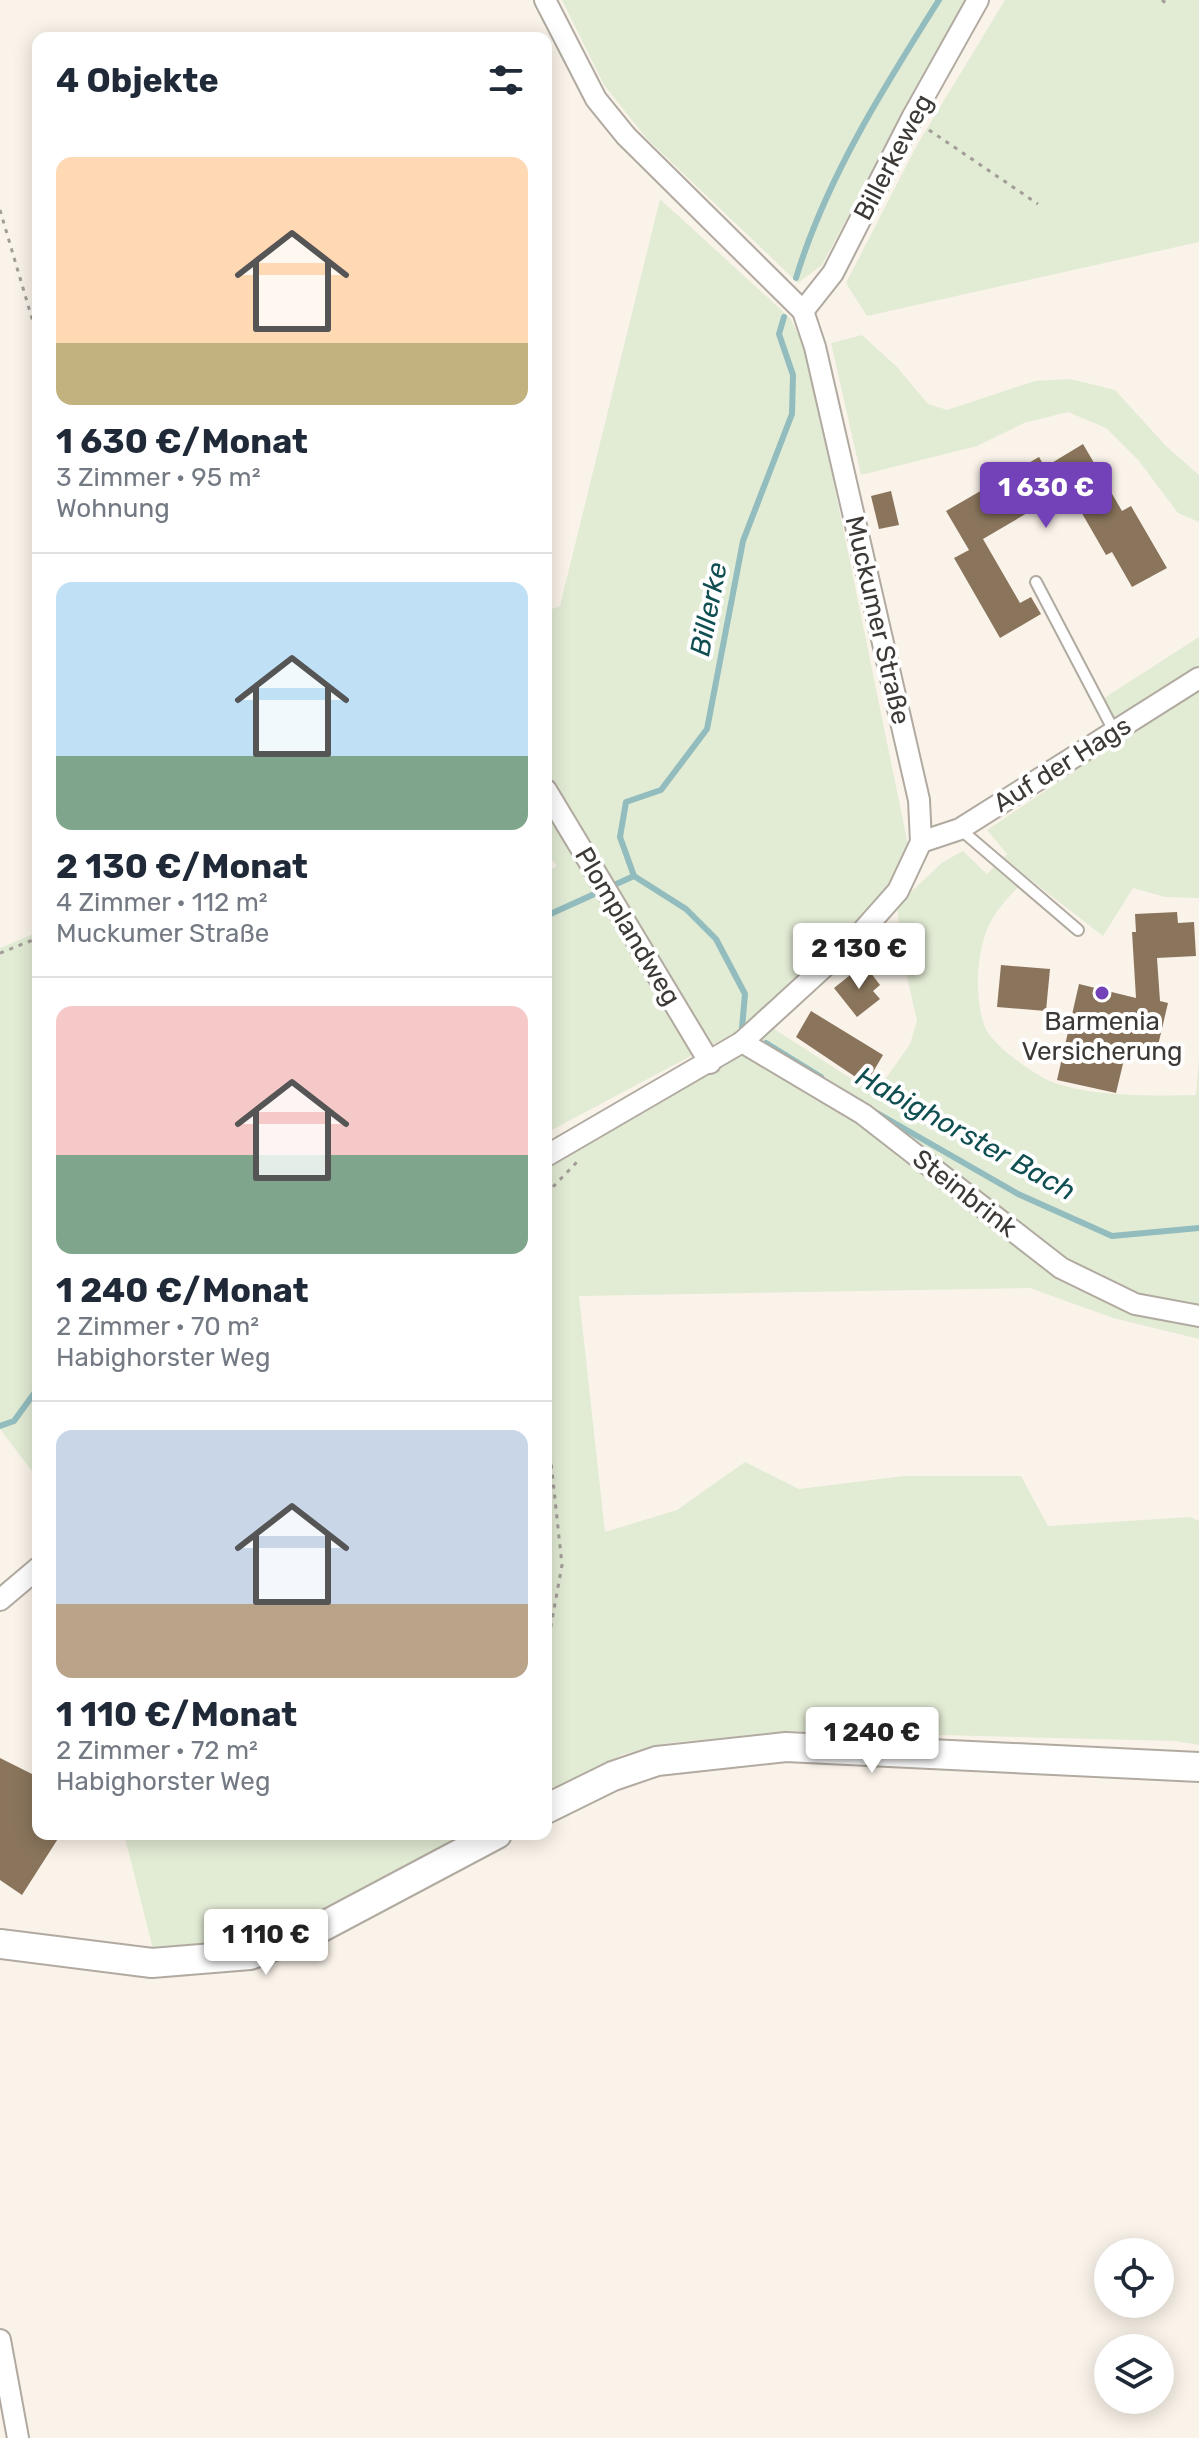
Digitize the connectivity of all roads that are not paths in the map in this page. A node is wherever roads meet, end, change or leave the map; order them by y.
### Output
1 (545, 0) edge
2 (978, 0) edge
3 (803, 311) junction
4 (1036, 582) dead end
5 (1199, 678) edge
6 (1114, 731) junction
7 (552, 800) edge
8 (960, 829) junction
9 (921, 842) junction
10 (1078, 930) dead end
11 (742, 1042) junction
12 (710, 1063) junction
13 (552, 1153) edge
14 (1199, 1316) edge
15 (32, 1573) edge
16 (0, 1600) edge
17 (1199, 1767) edge
18 (552, 1806) edge
19 (486, 1840) edge
20 (0, 1944) edge
21 (0, 2340) edge
22 (18, 2438) edge

1 - 3 street, Muckumer Straße
2 - 3 street, Billerkeweg
3 - 9 street, Muckumer Straße
4 - 6 lane
5 - 6 street, Auf der Hags
6 - 8 street, Auf der Hags
7 - 12 street, Plomplandweg
8 - 9 street, Auf der Hags
8 - 10 lane
9 - 11 street, Muckumer Straße
11 - 12 street, Muckumer Straße
11 - 14 street, Steinbrink
12 - 13 street, Muckumer Straße
15 - 16 street
17 - 18 street
19 - 20 street
21 - 22 street

